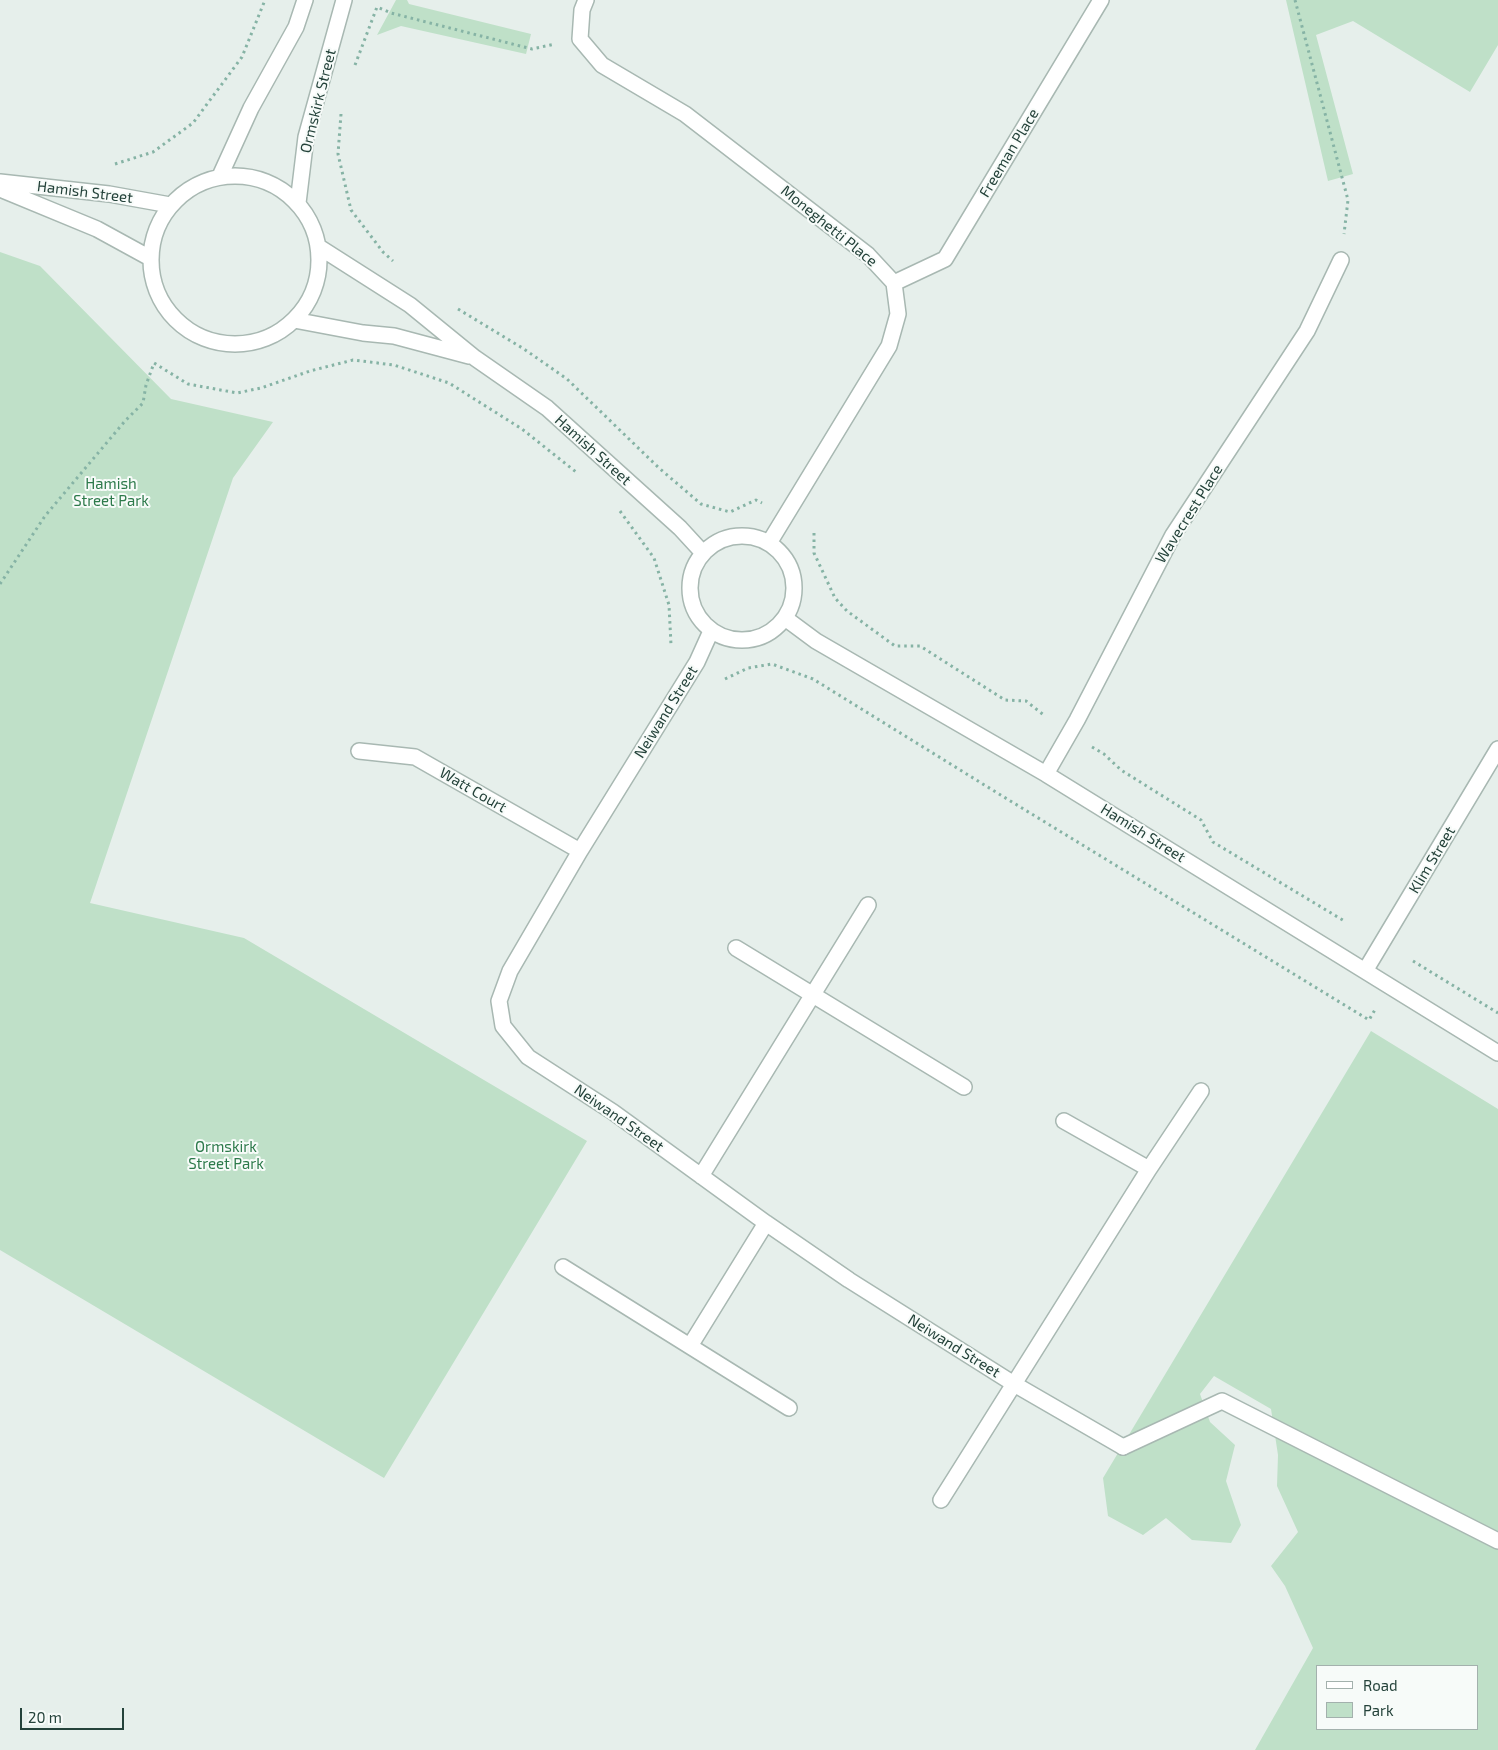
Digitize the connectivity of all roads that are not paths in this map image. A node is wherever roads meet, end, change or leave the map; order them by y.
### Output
1 (306, 0) edge
2 (344, 0) edge
3 (586, 0) edge
4 (1101, 0) edge
5 (220, 176) junction
6 (0, 182) edge
7 (0, 189) edge
8 (298, 203) junction
9 (170, 205) junction
10 (319, 247) junction
11 (150, 258) junction
12 (1341, 260) road end
13 (894, 283) junction
14 (294, 320) junction
15 (475, 358) junction
16 (769, 543) junction
17 (703, 553) junction
18 (785, 618) junction
19 (711, 631) junction
20 (1498, 749) edge
21 (359, 751) dead end
22 (1046, 774) junction
23 (580, 851) junction
24 (868, 905) dead end
25 (736, 948) dead end
26 (1366, 971) junction
27 (813, 994) junction
28 (1498, 1053) edge
29 (964, 1087) dead end
30 (1201, 1092) dead end
31 (1064, 1121) dead end
32 (1149, 1169) junction
33 (701, 1176) junction
34 (766, 1222) junction
35 (563, 1267) dead end
36 (690, 1346) junction
37 (1014, 1384) junction
38 (789, 1408) dead end
39 (941, 1500) dead end
40 (1498, 1541) edge

1 - 5 street
2 - 8 street, Ormskirk Street
3 - 13 street, Moneghetti Place
4 - 13 street, Freeman Place
5 - 8 street
5 - 9 street
6 - 9 street, Hamish Street
7 - 11 street, Hamish Street
8 - 10 street
9 - 11 street
10 - 14 street
10 - 15 street, Hamish Street
11 - 14 street
12 - 22 street, Wavecrest Place
13 - 16 street
14 - 15 street, Hamish Street
15 - 17 street, Hamish Street
16 - 17 street
16 - 18 street
17 - 19 street
18 - 19 street
18 - 22 street, Hamish Street
19 - 23 street, Neiwand Street
20 - 26 street, Klim Street
21 - 23 street, Watt Court
22 - 26 street, Hamish Street
23 - 33 street, Neiwand Street
24 - 27 street
25 - 27 street
26 - 28 street, Hamish Street
27 - 29 street
27 - 33 street
30 - 32 street
31 - 32 street
32 - 37 street
33 - 34 street, Neiwand Street
34 - 36 street
34 - 37 street, Neiwand Street
35 - 36 street
36 - 38 street
37 - 39 street
37 - 40 street, Neiwand Street

